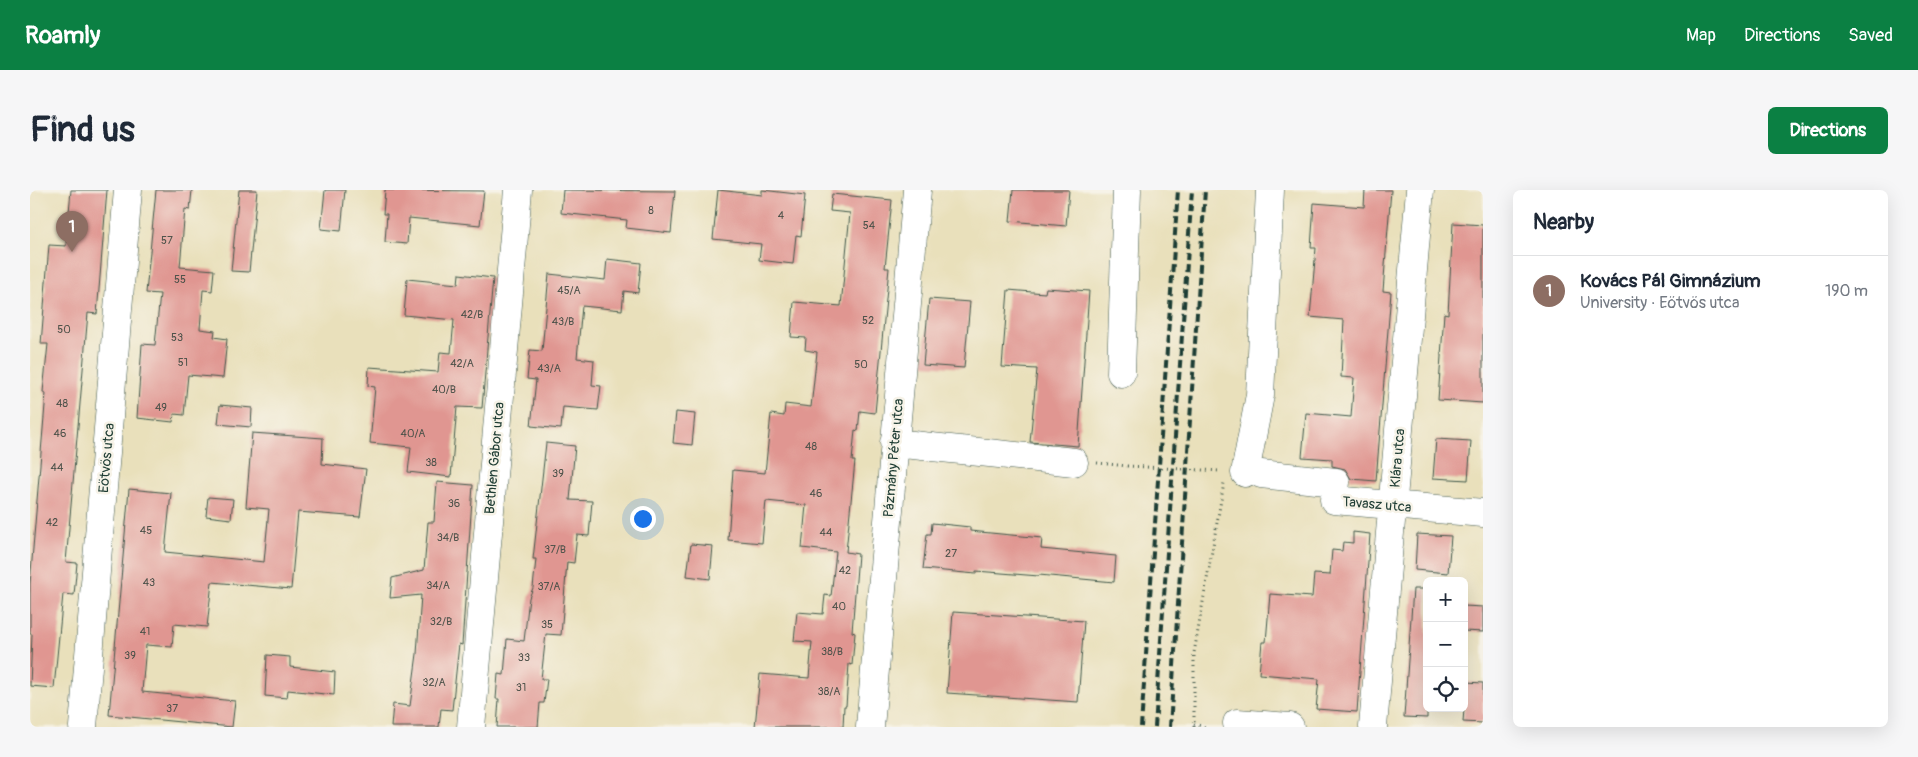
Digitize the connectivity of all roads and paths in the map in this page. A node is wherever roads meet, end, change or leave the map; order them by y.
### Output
1 (128, 190) edge
2 (518, 190) edge
3 (917, 190) edge
4 (1127, 190) edge
5 (1270, 190) edge
6 (1420, 190) edge
7 (1120, 373) dead end
8 (894, 443) junction
9 (1074, 462) joint
10 (1237, 474) junction
11 (1393, 504) junction
12 (1483, 513) edge
13 (1237, 723) dead end
14 (1194, 726) edge
15 (83, 727) edge
16 (471, 727) edge
17 (870, 727) edge
18 (1205, 727) edge
19 (1290, 727) edge
20 (1373, 727) edge

1 - 15 street, Eötvös utca
2 - 16 street, Bethlen Gábor utca
3 - 8 street, Pázmány Péter utca
4 - 7 street
5 - 10 street
6 - 11 street, Klára utca
8 - 9 street
8 - 17 street, Pázmány Péter utca
9 - 10 path, bridge
10 - 11 street, Tavasz utca
10 - 14 path
11 - 12 street, Tavasz utca
11 - 20 street, Klára utca
13 - 19 street
14 - 18 path

